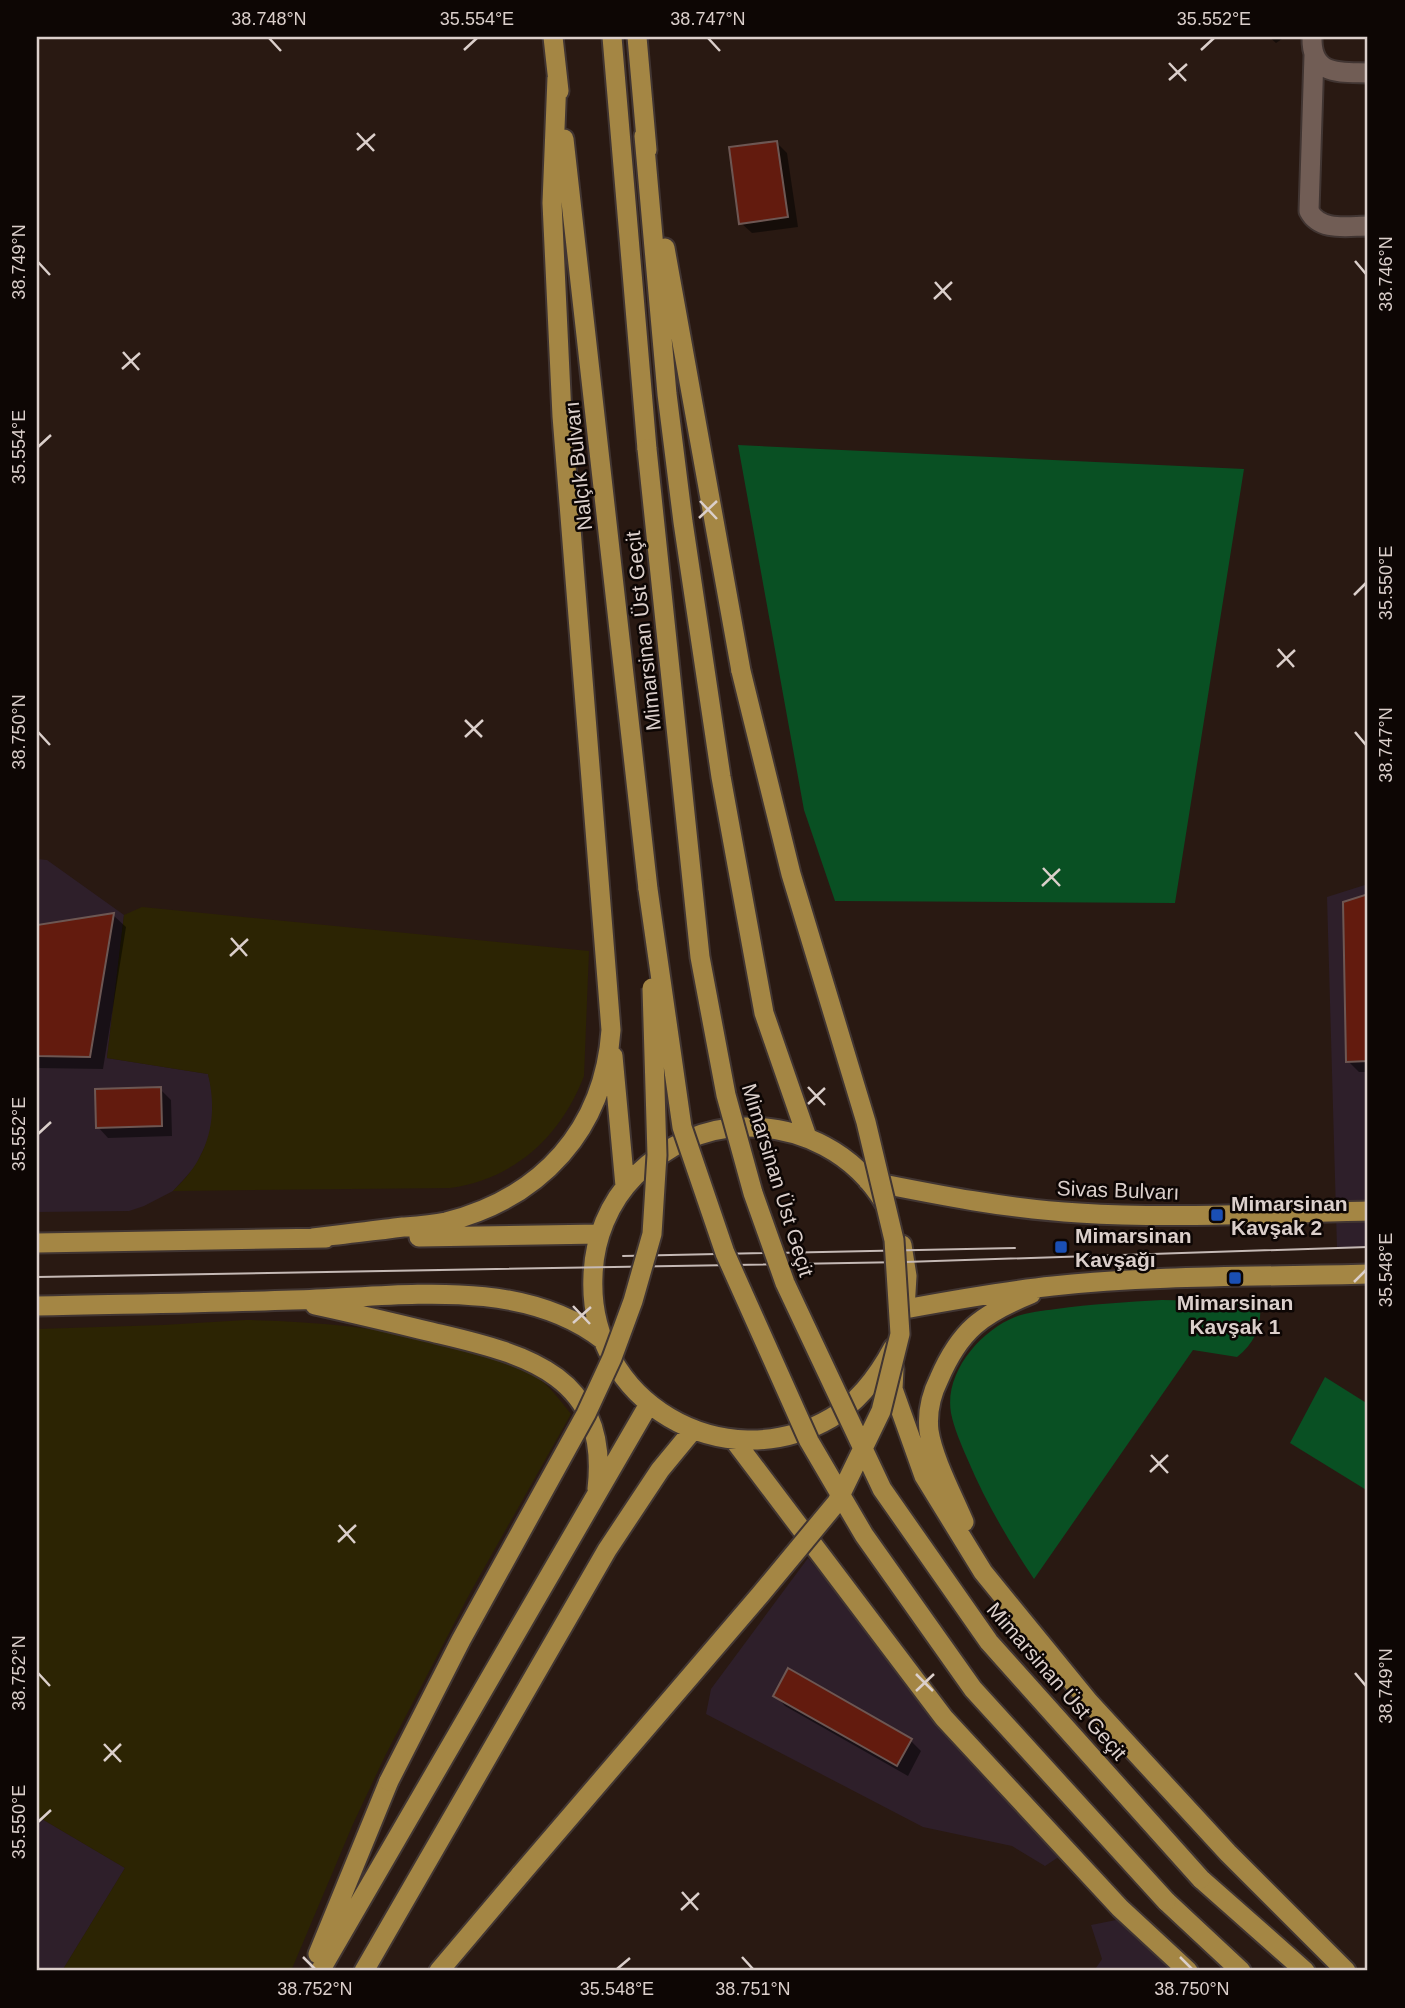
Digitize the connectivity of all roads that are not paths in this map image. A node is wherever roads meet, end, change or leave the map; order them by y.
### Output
1 (553, 37) edge
2 (612, 37) edge
3 (637, 37) edge
4 (1313, 46) edge
5 (1368, 73) edge
6 (557, 78) junction
7 (644, 136) junction
8 (1368, 226) edge
9 (648, 889) junction
10 (611, 1030) junction
11 (807, 1137) junction
12 (868, 1181) junction
13 (625, 1186) junction
14 (1368, 1211) edge
15 (600, 1234) junction
16 (313, 1238) junction
17 (37, 1243) edge
18 (1368, 1274) edge
19 (1055, 1286) junction
20 (297, 1300) junction
21 (37, 1306) edge
22 (905, 1310) junction
23 (603, 1340) junction
24 (896, 1342) junction
25 (649, 1404) junction
26 (692, 1430) junction
27 (734, 1440) junction
28 (597, 1493) junction
29 (984, 1572) junction
30 (312, 1971) edge
31 (320, 1971) edge
32 (363, 1971) edge
33 (439, 1971) edge
34 (1188, 1971) edge
35 (1241, 1971) edge
36 (1305, 1971) edge
37 (1346, 1971) edge

1 - 6 highway, Nalçık Bulvarı
2 - 36 highway, Mimarsinan Üst Geçit, bridge
3 - 7 highway
4 - 5 street
4 - 8 street
6 - 9 highway, Nalçık Bulvarı
6 - 10 highway
7 - 11 highway
7 - 33 highway, bridge
9 - 30 highway, bridge
9 - 35 highway, bridge
10 - 13 highway
10 - 16 highway
11 - 12 highway
11 - 13 highway
12 - 14 highway, Sivas Bulvarı
12 - 22 highway
13 - 15 highway
15 - 16 highway
15 - 23 highway
16 - 17 highway
18 - 19 highway
19 - 22 highway
19 - 29 highway
20 - 21 highway
20 - 23 highway
20 - 28 highway
22 - 24 highway
23 - 25 highway
24 - 27 highway
24 - 29 highway
25 - 26 highway
25 - 28 highway
26 - 27 highway
26 - 32 highway
27 - 34 highway
28 - 31 highway
29 - 37 highway

